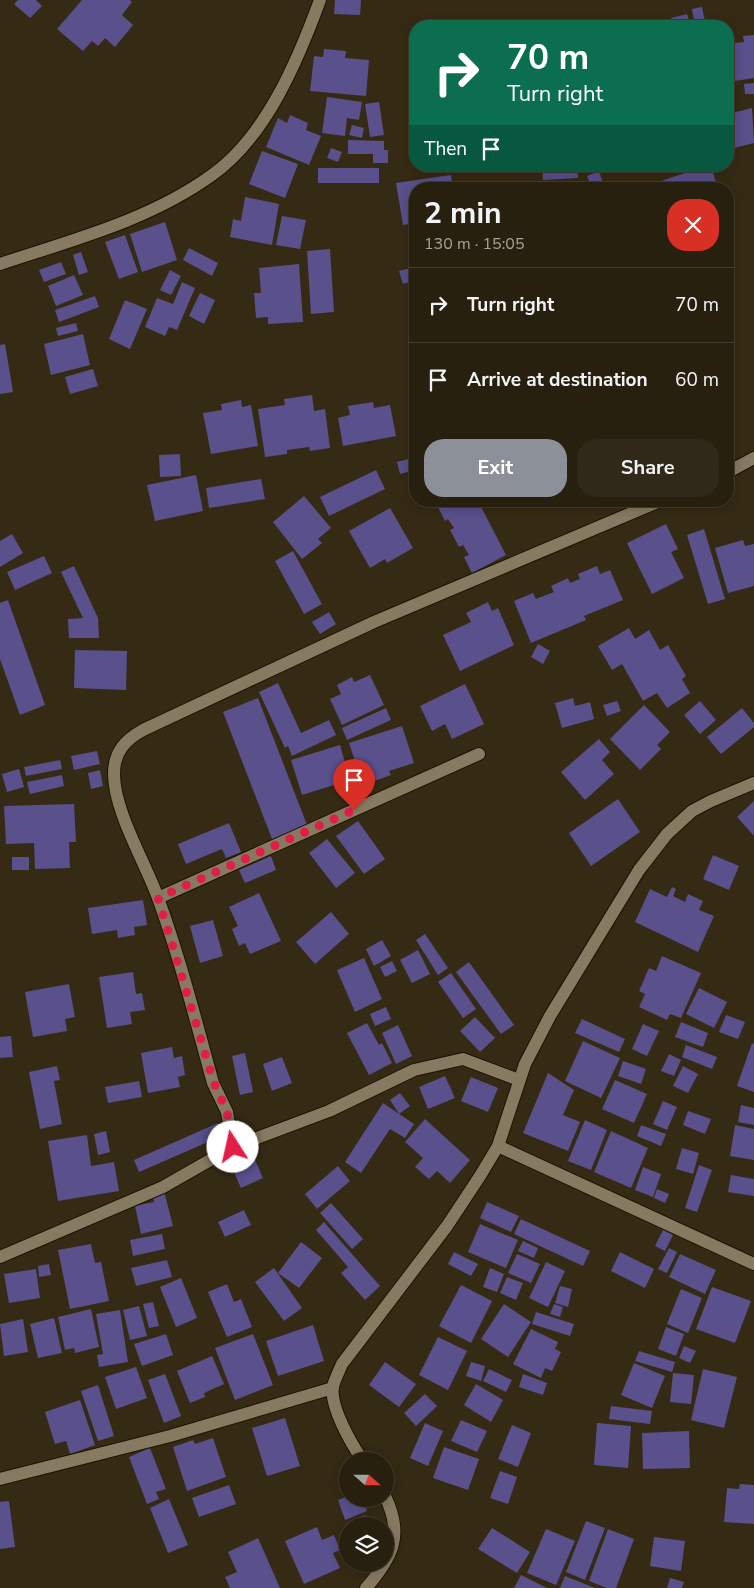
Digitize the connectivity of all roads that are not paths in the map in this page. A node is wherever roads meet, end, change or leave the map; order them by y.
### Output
1 (320, 0) edge
2 (0, 264) edge
3 (754, 458) edge
4 (734, 469) edge
5 (646, 507) edge
6 (479, 754) dead end
7 (754, 784) edge
8 (158, 898) junction
9 (519, 1080) junction
10 (498, 1146) junction
11 (233, 1147) junction
12 (0, 1257) edge
13 (754, 1264) edge
14 (332, 1388) junction
15 (357, 1452) edge
16 (0, 1479) edge
17 (391, 1508) edge
18 (366, 1588) edge

1 - 2 street
3 - 4 street
5 - 8 street
6 - 8 street
7 - 9 street
8 - 11 street
9 - 10 street
9 - 11 street
10 - 13 street
10 - 14 street
11 - 12 street
14 - 15 street
14 - 16 street
17 - 18 street

